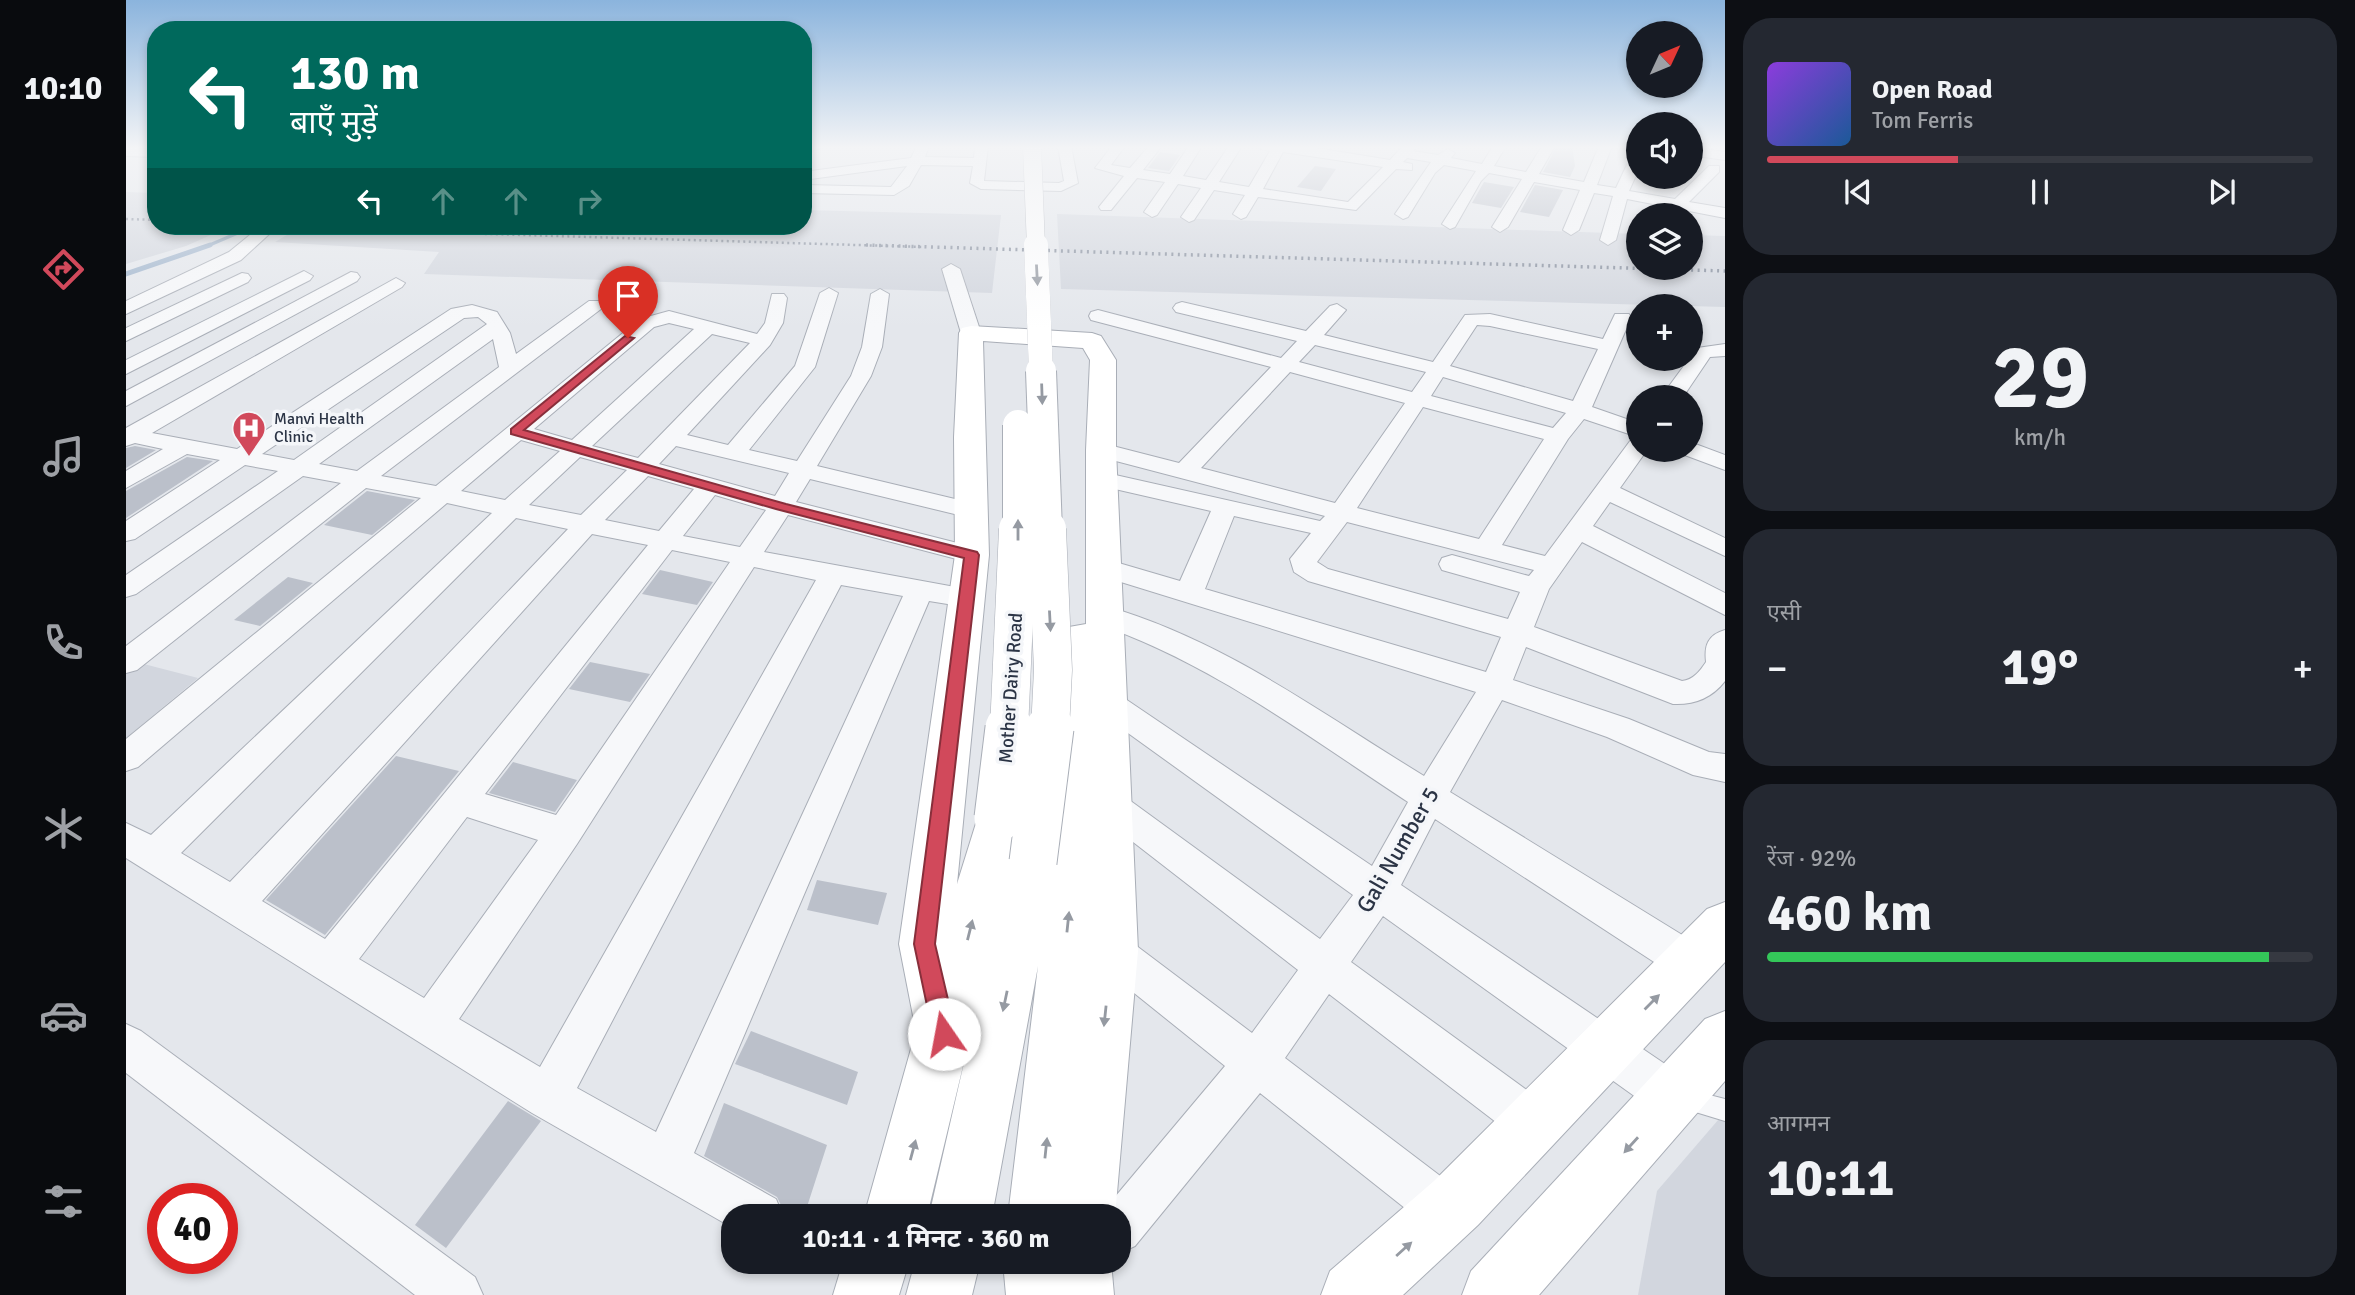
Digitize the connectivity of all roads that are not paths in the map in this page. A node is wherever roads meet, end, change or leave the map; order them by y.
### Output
1 (1017, 206) edge
2 (1034, 206) edge
3 (1155, 206) edge
4 (1196, 206) edge
5 (1245, 206) edge
6 (1407, 206) edge
7 (1460, 206) edge
8 (1512, 206) edge
9 (1581, 206) edge
10 (1618, 206) edge
11 (1705, 208) joint
12 (1152, 212) dead end
13 (1725, 213) edge
14 (1241, 214) dead end
15 (1402, 214) dead end
16 (1703, 215) edge
17 (1189, 217) dead end
18 (1450, 225) dead end
19 (1500, 227) dead end
20 (1572, 230) dead end
21 (260, 235) edge
22 (1608, 240) dead end
23 (245, 249) junction
24 (951, 268) dead end
25 (304, 276) dead end
26 (351, 277) dead end
27 (242, 278) dead end
28 (396, 283) dead end
29 (126, 291) edge
30 (829, 293) dead end
31 (880, 294) dead end
32 (778, 298) dead end
33 (595, 305) dead end
34 (126, 308) edge
35 (1182, 308) dead end
36 (1337, 310) dead end
37 (1622, 318) dead end
38 (497, 326) junction
39 (1096, 326) junction
40 (709, 327) junction
41 (128, 333) edge
42 (971, 333) junction
43 (1310, 338) junction
44 (178, 340) junction
45 (763, 341) junction
46 (1609, 346) junction
47 (1725, 350) edge
48 (1703, 355) edge
49 (1703, 356) edge
50 (1284, 366) junction
51 (126, 368) edge
52 (510, 368) junction
53 (1437, 368) junction
54 (1725, 368) edge
55 (126, 400) edge
56 (1415, 400) junction
57 (1580, 409) junction
58 (1626, 426) edge
59 (515, 431) junction
60 (1558, 436) junction
61 (128, 437) edge
62 (671, 438) junction
63 (182, 447) junction
64 (575, 449) junction
65 (733, 454) junction
66 (1703, 454) edge
67 (240, 458) junction
68 (1627, 462) edge
69 (1725, 463) edge
70 (1102, 465) junction
71 (642, 468) junction
72 (295, 469) junction
73 (800, 471) junction
74 (1184, 472) junction
75 (126, 481) edge
76 (359, 481) junction
77 (709, 486) junction
78 (1606, 491) junction
79 (438, 494) junction
80 (781, 506) junction
81 (1225, 506) junction
82 (509, 510) junction
83 (971, 510) junction
84 (1335, 522) junction
85 (587, 524) junction
86 (1580, 530) junction
87 (126, 533) edge
88 (666, 541) junction
89 (1725, 548) edge
90 (1485, 551) junction
91 (972, 555) junction
92 (748, 558) junction
93 (1105, 568) junction
94 (833, 575) junction
95 (1543, 576) junction
96 (126, 588) edge
97 (919, 592) junction
98 (1189, 594) junction
99 (966, 597) junction
100 (1725, 606) edge
101 (1105, 616) junction
102 (1518, 632) junction
103 (1725, 640) edge
104 (126, 662) edge
105 (1495, 686) junction
106 (1107, 702) junction
107 (126, 758) edge
108 (1725, 768) edge
109 (1428, 799) junction
110 (461, 801) junction
111 (1109, 804) junction
112 (564, 833) junction
113 (140, 847) edge
114 (1379, 890) junction
115 (234, 904) junction
116 (1708, 944) edge
117 (1112, 951) junction
118 (330, 964) junction
119 (1325, 966) junction
120 (431, 1024) junction
121 (944, 1034) junction
122 (1724, 1041) edge
123 (126, 1046) edge
124 (1608, 1048) junction
125 (1256, 1063) junction
126 (548, 1097) junction
127 (1700, 1103) edge
128 (1534, 1123) junction
129 (666, 1164) junction
130 (738, 1204) edge
131 (899, 1204) edge
132 (963, 1204) edge
133 (1041, 1204) edge
134 (1085, 1204) edge
135 (1447, 1211) junction
136 (1131, 1213) edge
137 (945, 1274) edge
138 (457, 1295) edge
139 (939, 1295) edge
140 (1354, 1295) edge
141 (1494, 1295) edge

121 -> 1 main road, Mother Dairy Road, bridge
2 -> 132 main road, Mother Dairy Road, bridge
3 - 12 street
4 - 17 street
5 - 14 street
6 - 15 street
7 - 18 street
8 - 19 street
9 - 20 street
10 - 22 street
11 - 13 street
11 - 16 street
21 - 23 street
23 - 29 street
23 - 34 street
24 - 42 street
25 - 44 street
26 - 55 street
27 - 41 street
28 - 61 street
30 - 65 street
31 - 73 street
32 - 45 street
33 - 52 street
35 - 43 street
36 - 43 street
37 - 46 street
38 - 52 street
38 - 67 street
38 - 72 street
39 - 42 main road
39 - 50 street
39 - 70 main road
133 -> 39 main road
40 - 45 street
40 - 59 street
40 - 64 street
41 - 44 street
42 - 83 main road
43 - 50 street
43 - 53 street
44 - 51 street
45 - 62 street
46 - 53 street
46 - 57 street
47 - 48 street
49 - 54 street
50 - 56 street
50 - 74 street
52 - 76 street
53 - 56 street
53 - 57 street
56 - 60 street
56 - 84 street
57 - 58 street
57 - 60 street
59 - 64 street
59 - 79 street
60 - 90 street
61 - 63 street
62 - 65 street
62 - 71 street
63 - 67 street
63 - 75 street
64 - 71 street
64 - 82 street
65 - 73 street
66 - 69 street
67 - 72 street
67 - 87 street
68 - 78 street, Gali Number 5
70 - 74 street
70 - 81 street
70 - 93 main road
71 - 77 street
71 - 85 street
72 - 76 street
72 - 96 street
73 - 80 street
73 - 83 street
74 - 84 street
76 - 79 street
76 - 104 street
77 - 80 street
77 - 88 street
78 - 86 street, Gali Number 5
78 - 89 street
79 - 82 street
79 - 107 street
80 - 91 street
80 - 92 street
81 - 84 street
81 - 98 street
82 - 85 street
82 - 113 street
83 - 91 main road
84 - 90 street
84 - 95 street
84 - 102 street
85 - 88 street
85 - 115 street
86 - 95 street, Gali Number 5
86 - 100 street
88 - 92 street
88 - 110 street
90 - 95 street
91 - 99 main road
92 - 94 street
92 - 112 street
93 - 98 street
93 - 101 main road
94 - 97 street
94 - 126 street
95 - 102 street, Gali Number 5
97 - 99 street
97 - 129 street
98 - 105 street
99 - 121 main road
101 - 106 main road
101 - 109 street
102 - 103 street
102 - 105 street, Gali Number 5
105 - 108 street
105 - 109 street, Gali Number 5
106 - 111 main road
106 - 114 street
109 - 114 street, Gali Number 5
109 - 116 street
110 - 112 street
110 - 118 street
111 - 117 main road
111 - 119 street
112 - 120 street
113 - 115 street
114 - 119 street, Gali Number 5
114 - 124 street
115 - 118 street
124 -> 116 main road
117 - 125 street
117 -> 134 main road
118 - 120 street
119 - 125 street, Gali Number 5
119 - 128 street
120 - 126 street
131 -> 121 main road, Mother Dairy Road
122 - 127 main road
123 - 138 street
124 - 127 street
124 - 128 main road
125 - 135 street
125 - 136 street, Gali Number 5
126 - 129 street
127 -> 141 main road
128 - 135 main road
129 - 130 street
140 -> 135 main road
137 - 139 main road

